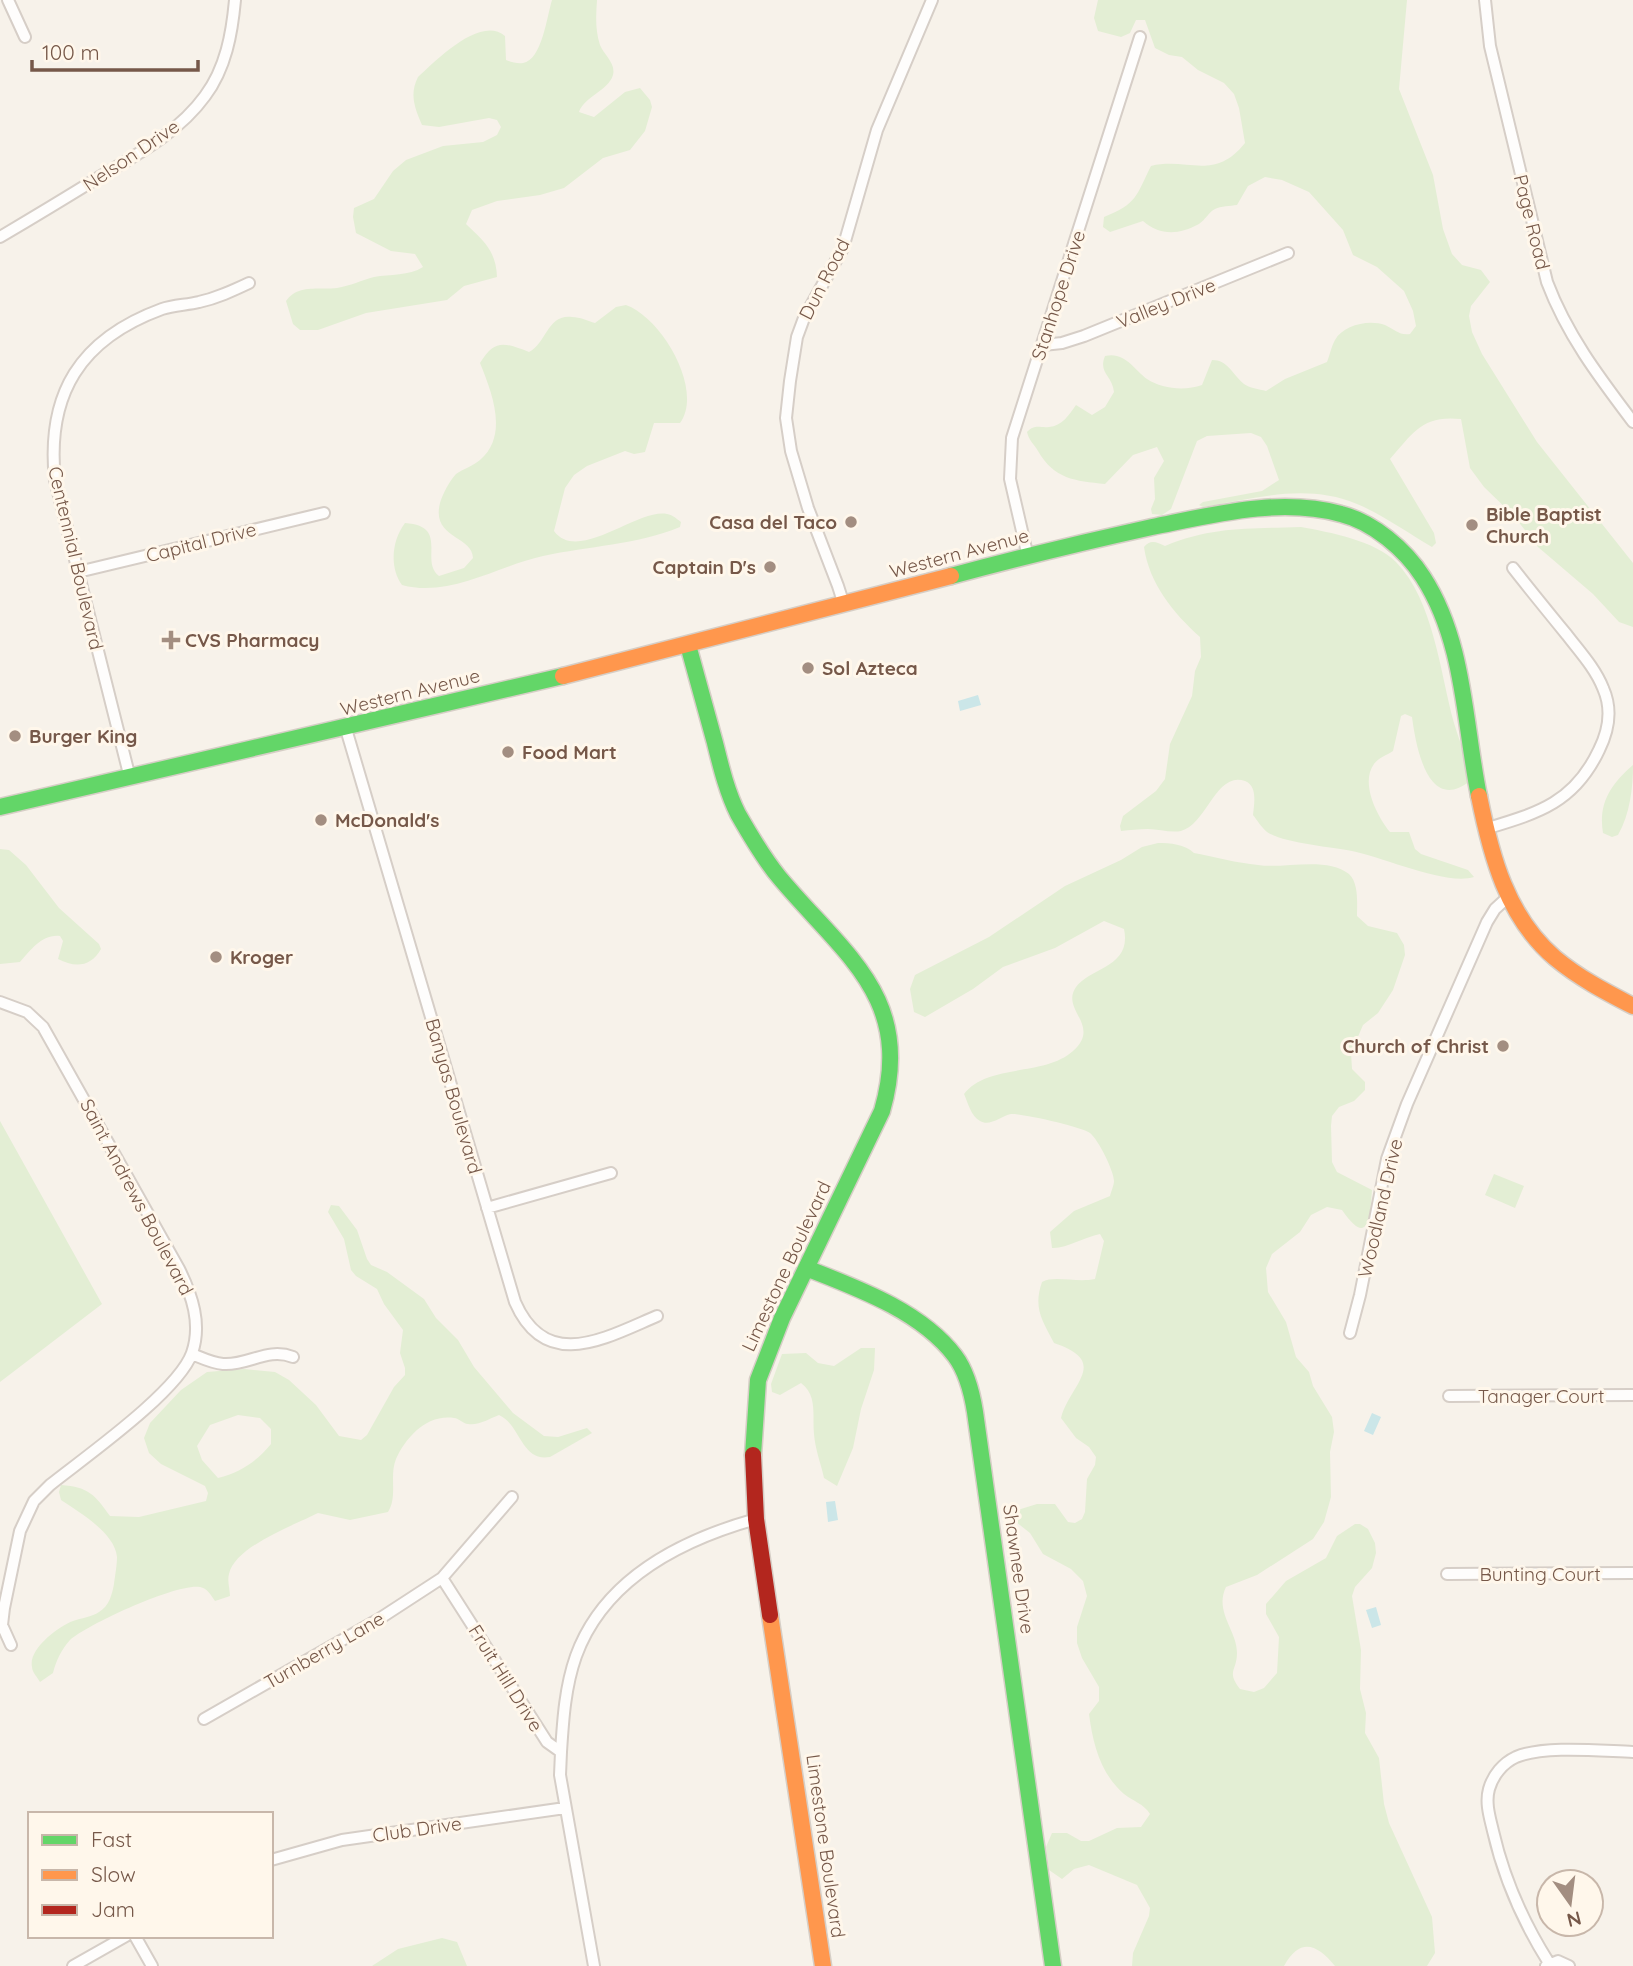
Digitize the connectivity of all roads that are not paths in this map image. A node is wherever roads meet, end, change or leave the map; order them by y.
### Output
1 (8, 0) edge
2 (235, 0) edge
3 (932, 0) edge
4 (1485, 0) edge
5 (24, 37) dead end
6 (1140, 37) dead end
7 (0, 237) edge
8 (1288, 253) dead end
9 (249, 283) dead end
10 (1042, 345) junction
11 (1633, 422) edge
12 (324, 513) dead end
13 (1028, 557) junction
14 (1513, 568) dead end
15 (78, 572) junction
16 (844, 606) junction
17 (688, 645) junction
18 (346, 729) junction
19 (130, 778) junction
20 (0, 807) edge
21 (1485, 829) junction
22 (1507, 898) junction
23 (0, 1002) edge
24 (1633, 1006) edge
25 (611, 1173) dead end
26 (487, 1208) junction
27 (806, 1268) junction
28 (657, 1316) dead end
29 (1350, 1333) dead end
30 (192, 1354) junction
31 (293, 1357) dead end
32 (1633, 1395) edge
33 (1449, 1396) dead end
34 (512, 1497) dead end
35 (756, 1519) junction
36 (1633, 1573) edge
37 (1447, 1574) dead end
38 (442, 1578) junction
39 (11, 1645) dead end
40 (204, 1719) dead end
41 (561, 1752) junction
42 (1633, 1752) edge
43 (565, 1808) junction
44 (273, 1859) edge
45 (122, 1938) edge
46 (136, 1938) edge
47 (1548, 1965) edge
48 (73, 1966) edge
49 (152, 1966) edge
50 (594, 1966) edge
51 (823, 1966) edge
52 (1053, 1966) edge
53 (1569, 1966) edge

1 - 5 street
2 - 7 street, Nelson Drive
3 - 16 street, Dun Road
4 - 11 street, Page Road
6 - 10 street, Stanhope Drive
8 - 10 street, Valley Drive
9 - 15 street, Centennial Boulevard
10 - 13 street, Stanhope Drive
12 - 15 street, Capital Drive
13 - 16 street, Western Avenue
13 - 21 street, Western Avenue
14 - 21 street
15 - 19 street, Centennial Boulevard
16 - 17 street, Western Avenue
17 - 18 street, Western Avenue
17 - 27 street, Limestone Boulevard
18 - 19 street, Western Avenue
18 - 26 street, Banyas Boulevard
19 - 20 street, Western Avenue
21 - 22 street, Western Avenue
22 - 24 street, Western Avenue
22 - 29 street, Woodland Drive
23 - 30 street, Saint Andrews Boulevard
25 - 26 street
26 - 28 street, Banyas Boulevard
27 - 35 street, Limestone Boulevard
27 - 52 street, Shawnee Drive
30 - 31 street
30 - 39 street, Saint Andrews Boulevard
32 - 33 street, Tanager Court
34 - 38 street
35 - 41 street
35 - 51 street, Limestone Boulevard
36 - 37 street, Bunting Court
38 - 40 street, Turnberry Lane
38 - 41 street, Fruit Hill Drive
41 - 43 street
42 - 47 street
43 - 44 street, Club Drive
43 - 50 street
45 - 48 street
46 - 49 street
47 - 53 street

